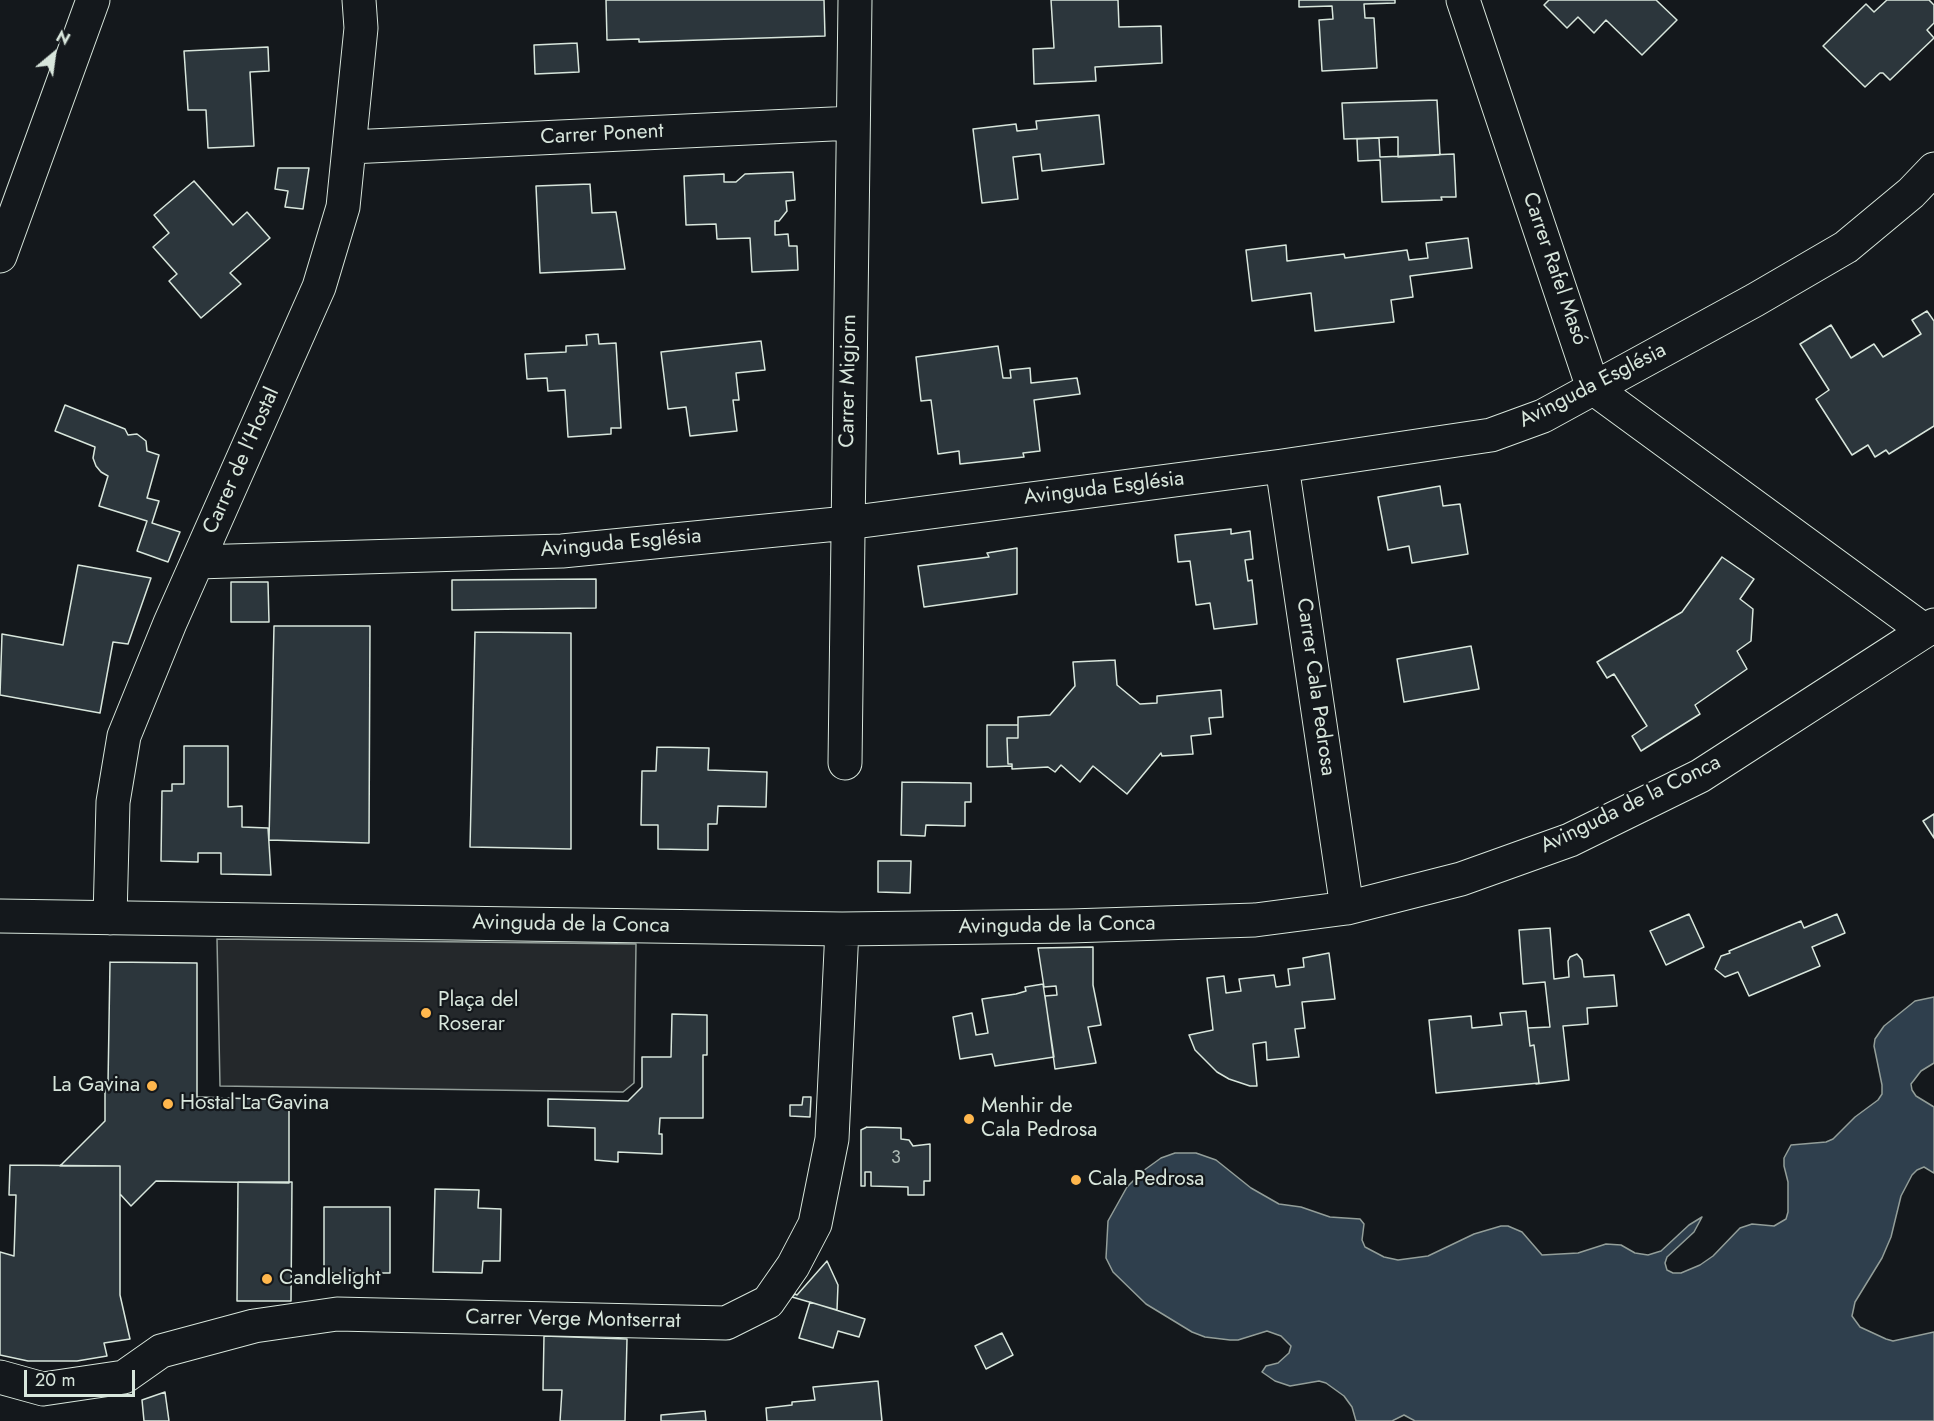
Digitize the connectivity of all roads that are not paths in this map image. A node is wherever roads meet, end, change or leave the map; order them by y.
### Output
1 (93, 0) edge
2 (359, 0) edge
3 (855, 0) edge
4 (1463, 0) edge
5 (854, 123) junction
6 (350, 147) junction
7 (1934, 169) edge
8 (0, 256) edge
9 (1593, 388) junction
10 (1282, 466) junction
11 (847, 523) junction
12 (197, 562) junction
13 (1930, 628) edge
14 (844, 763) dead end
15 (1347, 908) junction
16 (0, 916) edge
17 (110, 918) junction
18 (842, 929) junction
19 (0, 1377) edge

1 - 8 street
2 - 6 street, Carrer de l'Hostal
3 - 5 street, Carrer Migjorn
4 - 9 street, Carrer Rafel Masó
5 - 6 street, Carrer Ponent
5 - 11 street, Carrer Migjorn
6 - 12 street, Carrer de l'Hostal
7 - 9 street, Avinguda Església
9 - 10 street, Avinguda Església
9 - 13 street
10 - 11 street, Avinguda Església
10 - 15 street, Carrer Cala Pedrosa
11 - 12 street, Avinguda Església
11 - 14 street, Carrer Migjorn
12 - 17 street, Carrer de l'Hostal
13 - 15 street, Avinguda de la Conca
15 - 18 street, Avinguda de la Conca
16 - 17 street, Avinguda de la Conca
17 - 18 street, Avinguda de la Conca
18 - 19 street, Carrer Verge Montserrat

